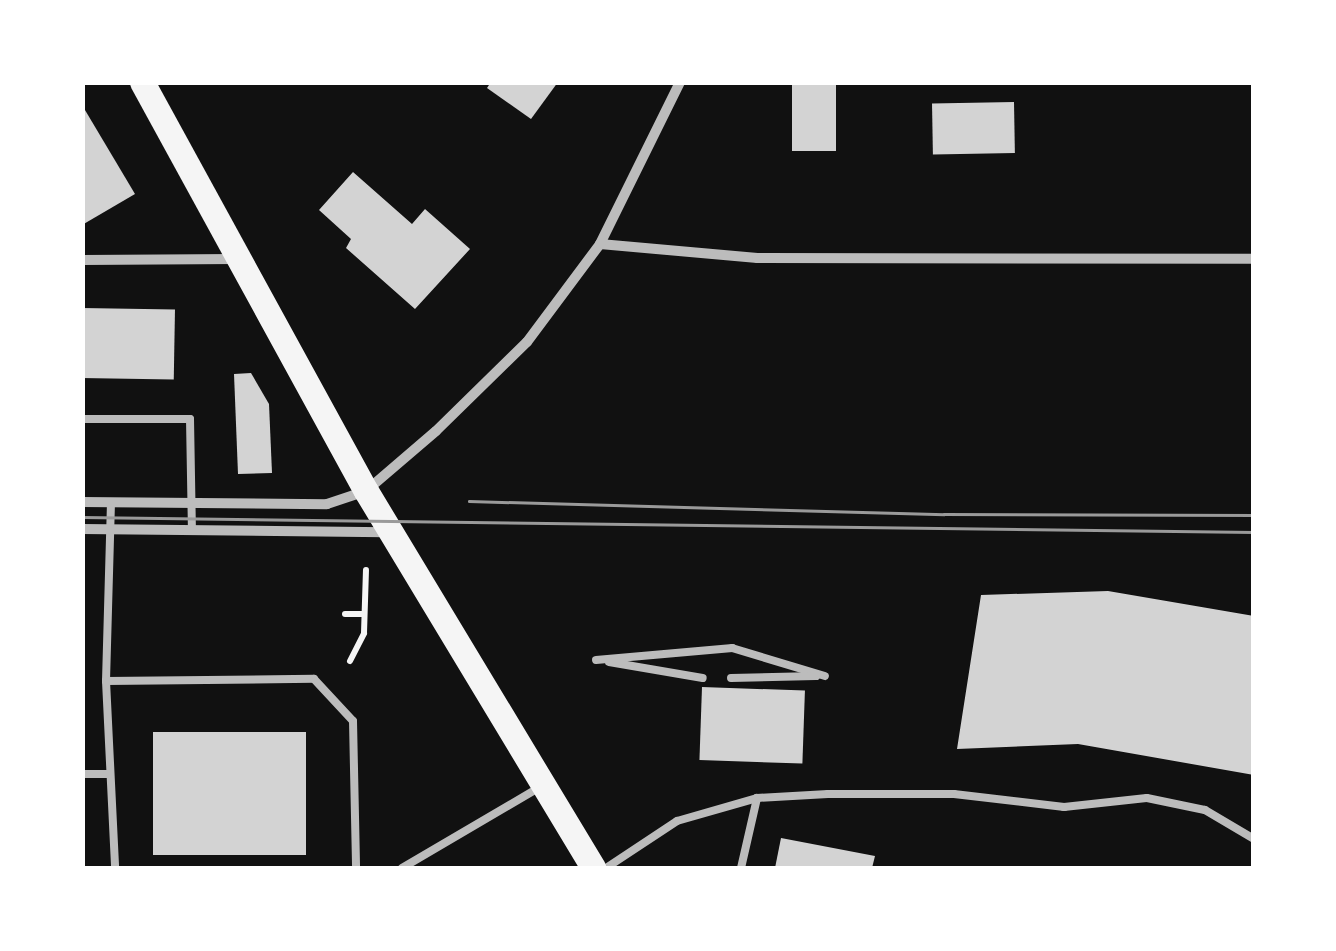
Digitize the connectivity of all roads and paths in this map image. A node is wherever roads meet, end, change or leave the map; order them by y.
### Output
1 (142, 82) edge
2 (680, 82) edge
3 (600, 244) junction
4 (241, 259) junction
5 (1254, 259) edge
6 (82, 260) edge
7 (82, 419) edge
8 (366, 491) junction
9 (82, 502) edge
10 (111, 502) junction
11 (193, 503) junction
12 (82, 529) edge
13 (110, 530) junction
14 (192, 530) junction
15 (391, 532) junction
16 (366, 570) dead end
17 (344, 614) dead end
18 (364, 614) junction
19 (350, 660) dead end
20 (703, 678) dead end
21 (731, 678) dead end
22 (106, 681) junction
23 (82, 774) edge
24 (110, 774) junction
25 (544, 786) junction
26 (757, 798) junction
27 (1254, 838) edge
28 (114, 868) edge
29 (356, 868) edge
30 (402, 868) edge
31 (592, 868) edge
32 (606, 868) edge
33 (742, 868) edge

1 - 4 main road
2 - 3 street
3 - 5 street
3 - 8 street
4 - 6 street
4 - 8 main road
7 - 11 lane
8 - 11 street
8 - 15 main road
9 - 10 street
10 - 11 street
10 - 13 lane
11 - 14 lane
12 - 13 street
13 - 14 street
13 - 22 lane
14 - 15 street
15 - 25 main road
16 - 18 path
17 - 18 path
18 - 19 path
20 - 21 lane
22 - 24 lane
22 - 29 lane
23 - 24 lane
24 - 28 lane
25 - 30 lane
25 - 31 main road
26 - 27 lane
26 - 32 lane
26 - 33 lane

